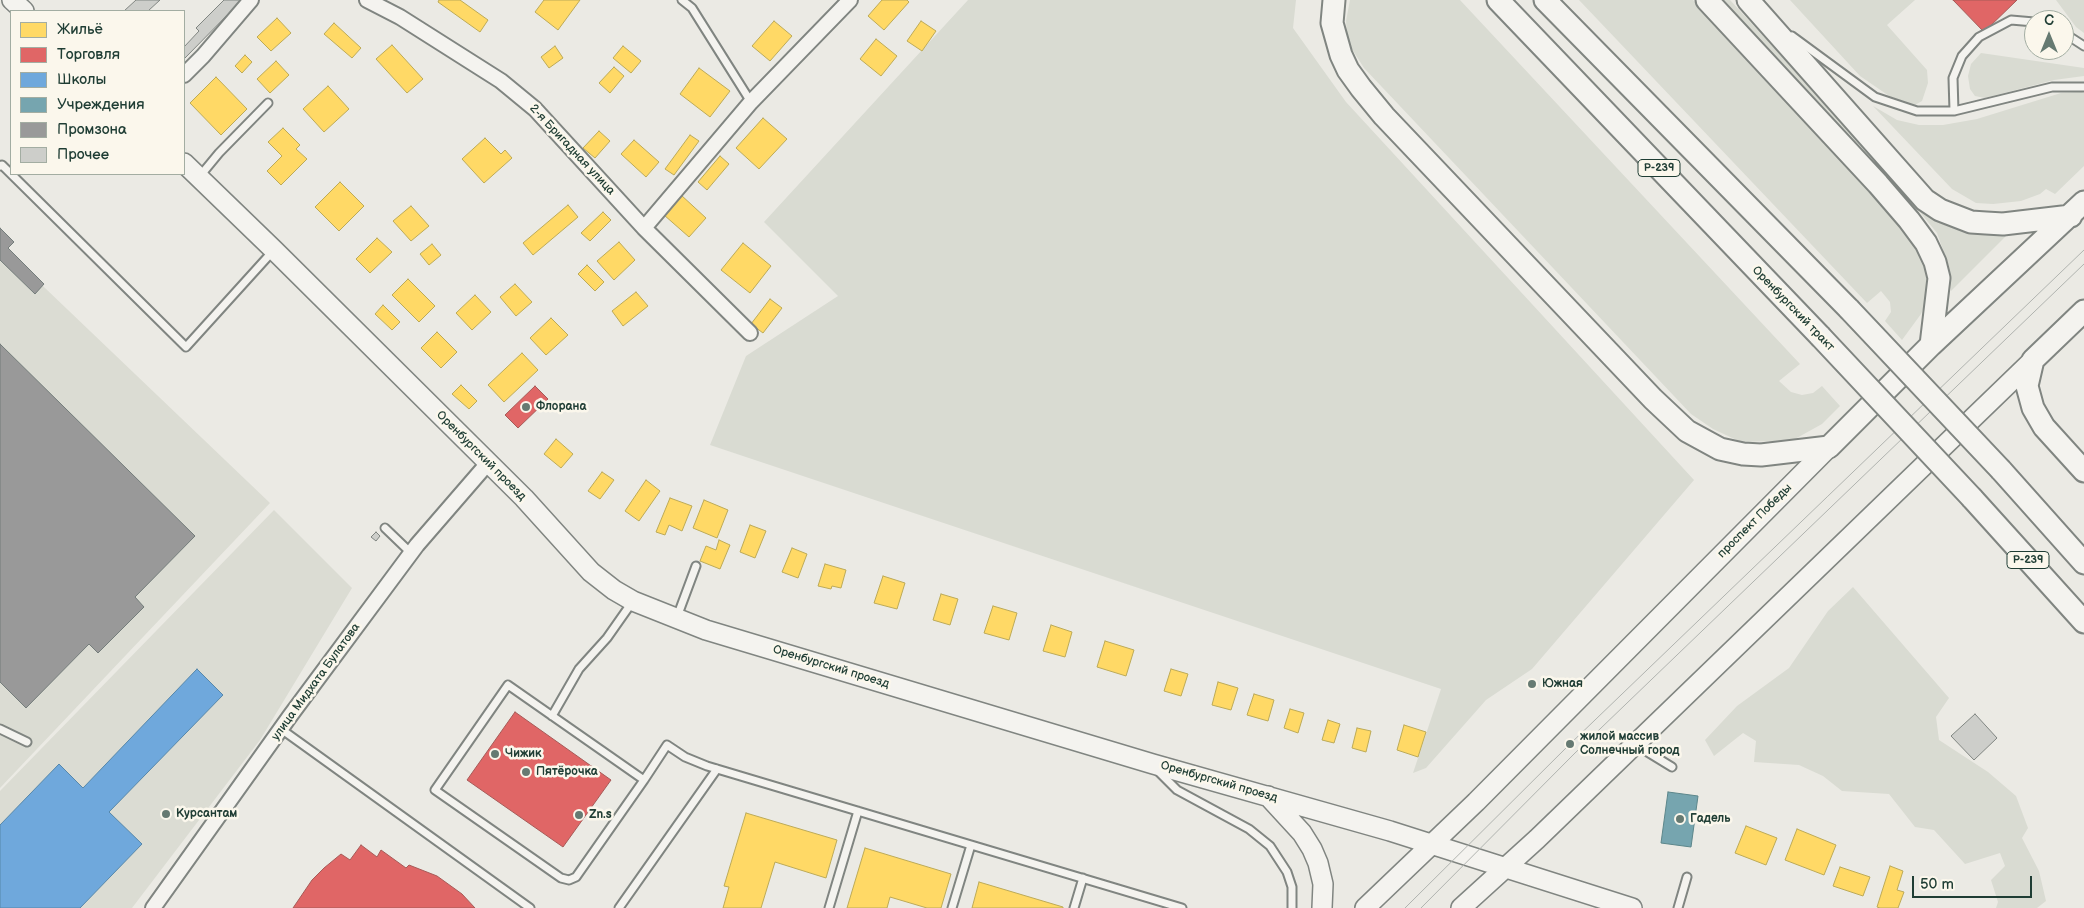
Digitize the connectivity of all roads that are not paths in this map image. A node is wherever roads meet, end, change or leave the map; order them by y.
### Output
1 (12, 0) edge
2 (251, 0) edge
3 (366, 0) edge
4 (682, 0) edge
5 (850, 0) edge
6 (1334, 0) edge
7 (1498, 0) edge
8 (1545, 0) edge
9 (1707, 0) edge
10 (1754, 6) edge
11 (23, 10) edge
12 (2024, 21) edge
13 (185, 74) edge
14 (2084, 87) edge
15 (751, 102) junction
16 (268, 103) dead end
17 (1954, 111) junction
18 (185, 164) edge
19 (0, 166) edge
20 (10, 173) edge
21 (12, 175) edge
22 (198, 178) junction
23 (2077, 209) edge
24 (644, 228) junction
25 (274, 250) junction
26 (2084, 311) edge
27 (750, 333) dead end
28 (1931, 345) junction
29 (2033, 360) junction
30 (1829, 447) junction
31 (488, 463) junction
32 (2084, 471) edge
33 (385, 528) dead end
34 (411, 553) junction
35 (2084, 563) edge
36 (696, 566) dead end
37 (633, 601) junction
38 (676, 619) junction
39 (2084, 622) edge
40 (552, 716) junction
41 (281, 729) junction
42 (0, 730) edge
43 (27, 742) dead end
44 (1634, 744) junction
45 (1153, 764) junction
46 (1672, 767) dead end
47 (717, 769) junction
48 (644, 780) junction
49 (1267, 796) junction
50 (858, 811) junction
51 (1430, 844) junction
52 (971, 845) junction
53 (1504, 868) junction
54 (1688, 877) dead end
55 (1083, 878) junction
56 (153, 908) edge
57 (530, 908) edge
58 (619, 908) edge
59 (829, 908) edge
60 (952, 908) edge
61 (1074, 908) edge
62 (1182, 908) edge
63 (1292, 908) edge
64 (1322, 908) edge
65 (1365, 908) edge
66 (1461, 908) edge
67 (1632, 908) edge
68 (1678, 908) edge

1 - 11 main road
2 - 13 street
3 - 24 street, 2-я Бригадная улица
4 - 15 lane
5 - 15 street
6 - 30 main road
7 - 39 main road, Оренбургский тракт / Р-239, bridge
8 - 35 main road, Р-239, bridge
9 - 28 main road
10 - 17 lane
10 - 23 main road
12 - 17 lane
14 - 17 lane
15 - 24 street
16 - 22 lane
18 - 22 main road, Оренбургский проезд
19 - 20 lane
21 - 25 lane
22 - 25 main road, Оренбургский проезд
23 - 28 main road, проспект Победы
24 - 27 street, 2-я Бригадная улица
25 - 31 main road, Оренбургский проезд
26 - 29 main road
28 - 30 main road, проспект Победы
29 - 32 main road
29 - 44 main road
30 - 51 main road, проспект Победы
31 - 34 street, улица Мидхата Булатова
31 - 37 main road, Оренбургский проезд
33 - 34 lane
34 - 41 street, улица Мидхата Булатова
36 - 38 lane
37 - 38 main road, Оренбургский проезд
37 - 40 lane
38 - 45 main road, Оренбургский проезд
40 - 48 lane
40 - 48 lane
41 - 56 street, улица Мидхата Булатова
41 - 57 lane
42 - 43 lane
44 - 46 lane
44 - 53 main road
45 - 49 main road, Оренбургский проезд
45 - 63 lane
47 - 48 lane
47 - 50 lane
47 - 58 lane
49 - 51 main road, Оренбургский проезд
49 - 64 main road
50 - 52 lane
50 - 59 lane
51 - 53 main road, Оренбургский проезд
51 - 65 main road, проспект Победы
52 - 55 lane
52 - 60 lane
53 - 66 main road
53 - 67 main road, Оренбургский проезд
54 - 68 lane
55 - 61 lane
55 - 62 lane

